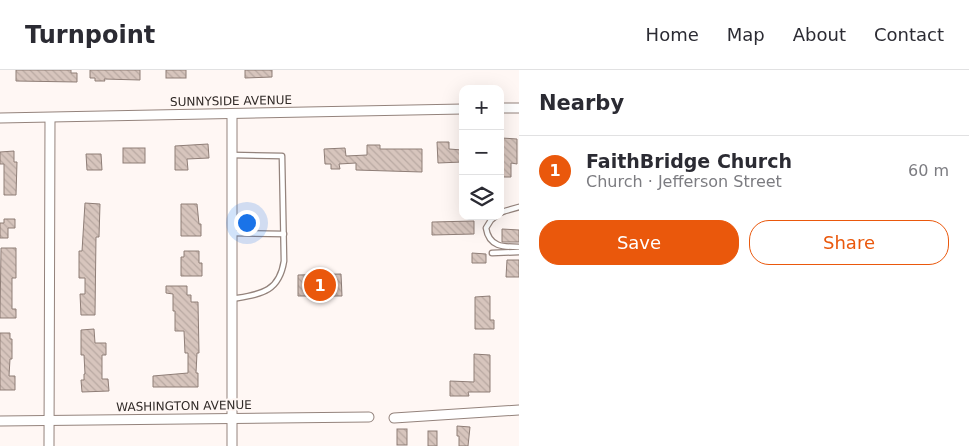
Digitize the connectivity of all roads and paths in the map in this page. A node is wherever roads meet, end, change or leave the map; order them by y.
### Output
1 (504, 108) edge
2 (519, 108) edge
3 (459, 109) edge
4 (232, 114) junction
5 (0, 118) edge
6 (50, 118) junction
7 (232, 155) junction
8 (519, 207) edge
9 (504, 210) edge
10 (490, 220) edge
11 (232, 233) junction
12 (284, 234) junction
13 (519, 247) edge
14 (519, 252) edge
15 (492, 253) dead end
16 (232, 298) junction
17 (519, 410) edge
18 (369, 417) dead end
19 (232, 418) junction
20 (394, 418) dead end
21 (49, 420) junction
22 (0, 421) edge
23 (49, 446) edge
24 (232, 446) edge

1 - 2 street
3 - 4 street, SUNNYSIDE AVENUE
4 - 6 street, SUNNYSIDE AVENUE
4 - 7 street
5 - 6 street, SUNNYSIDE AVENUE
6 - 21 street
7 - 11 street
7 - 12 lane
8 - 9 lane
10 - 13 lane
11 - 12 lane
11 - 16 street
12 - 16 lane
14 - 15 lane
16 - 19 street
17 - 20 street
18 - 19 street, WASHINGTON AVENUE
19 - 21 street, WASHINGTON AVENUE
19 - 24 street
21 - 22 street, WASHINGTON AVENUE
21 - 23 street

